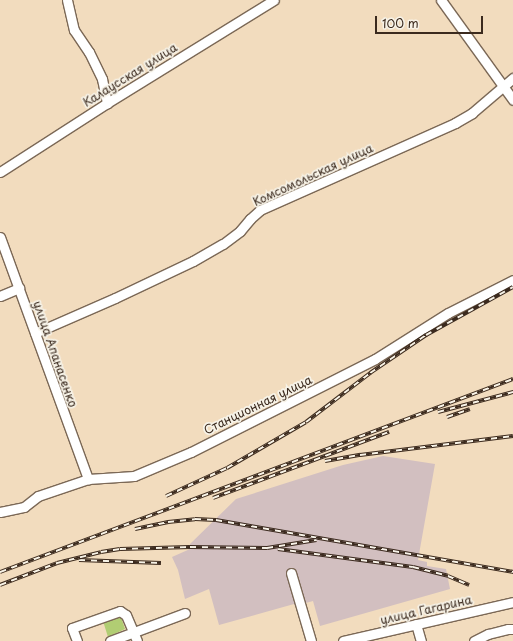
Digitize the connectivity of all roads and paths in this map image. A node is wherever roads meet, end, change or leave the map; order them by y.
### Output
1 (67, 0) edge
2 (74, 0) edge
3 (274, 0) edge
4 (441, 0) edge
5 (70, 11) junction
6 (513, 78) edge
7 (503, 87) junction
8 (513, 100) edge
9 (107, 103) junction
10 (0, 172) edge
11 (0, 236) edge
12 (513, 280) edge
13 (19, 288) junction
14 (0, 296) edge
15 (35, 332) junction
16 (88, 479) junction
17 (0, 512) edge
18 (291, 574) dead end
19 (513, 602) edge
20 (185, 613) dead end
21 (416, 624) junction
22 (513, 629) edge
23 (136, 637) edge
24 (77, 641) edge
25 (110, 641) edge
26 (311, 641) edge
27 (343, 641) edge
28 (421, 641) edge
29 (474, 641) edge

1 - 5 street
2 - 5 street
3 - 9 street, Калаусская улица
4 - 7 street
5 - 9 street
6 - 7 street, Комсомольская улица
7 - 8 street
7 - 15 street, Комсомольская улица
9 - 10 street, Калаусская улица
11 - 13 street, улица Апанасенко
12 - 16 street, Станционная улица
13 - 14 street
13 - 15 street, улица Апанасенко
15 - 16 street, улица Апанасенко
16 - 17 street, Станционная улица
18 - 26 street
19 - 21 street, улица Гагарина
20 - 23 street
21 - 27 street, улица Гагарина
21 - 28 street
22 - 29 street
23 - 24 street
23 - 25 street

